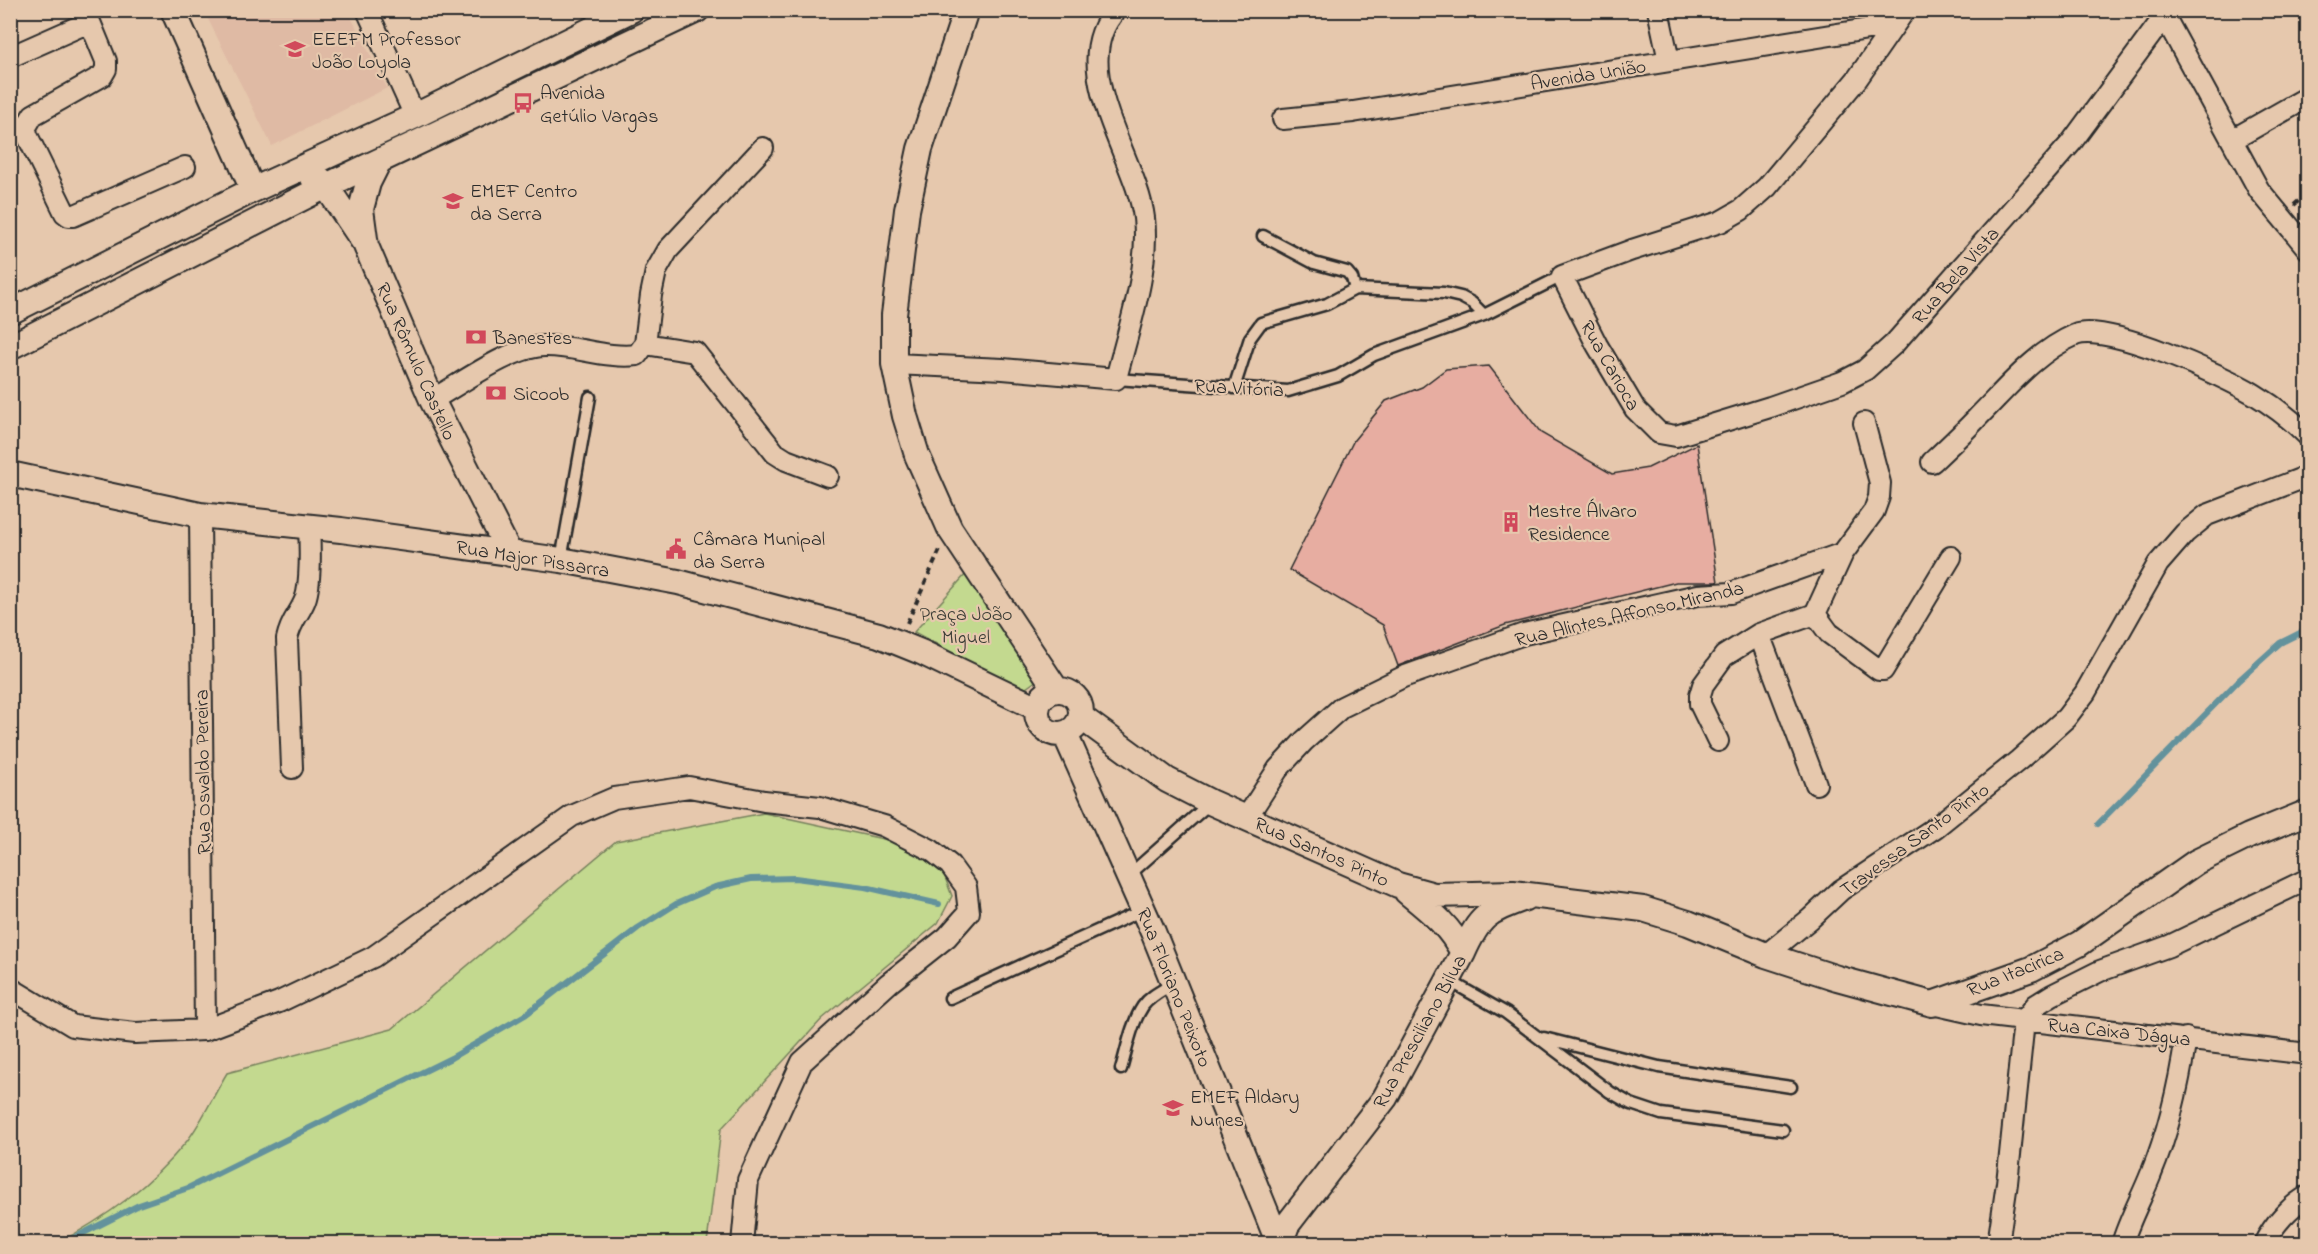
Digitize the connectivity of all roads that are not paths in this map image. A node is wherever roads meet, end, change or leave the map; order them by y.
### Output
1 (173, 10) edge
2 (367, 10) edge
3 (631, 10) edge
4 (697, 10) edge
5 (966, 10) edge
6 (1116, 10) edge
7 (1658, 10) edge
8 (2163, 14) edge
9 (87, 16) edge
10 (1899, 18) edge
11 (10, 57) edge
12 (1669, 61) junction
13 (2307, 98) edge
14 (415, 116) junction
15 (1283, 119) dead end
16 (2232, 140) junction
17 (764, 148) dead end
18 (379, 161) junction
19 (185, 166) dead end
20 (326, 186) junction
21 (253, 190) junction
22 (1263, 236) dead end
23 (366, 246) junction
24 (2307, 249) edge
25 (1562, 276) junction
26 (1355, 289) junction
27 (10, 312) edge
28 (1484, 315) junction
29 (645, 344) junction
30 (10, 347) edge
31 (894, 364) junction
32 (1116, 379) junction
33 (1233, 388) junction
34 (590, 397) dead end
35 (432, 400) junction
36 (1864, 423) dead end
37 (1676, 436) joint
38 (2307, 436) edge
39 (1932, 462) dead end
40 (10, 474) edge
41 (828, 476) dead end
42 (2307, 476) edge
43 (200, 515) junction
44 (490, 517) junction
45 (309, 528) junction
46 (466, 548) junction
47 (1843, 553) junction
48 (510, 554) junction
49 (1951, 557) dead end
50 (561, 560) junction
51 (1815, 614) junction
52 (1759, 634) junction
53 (1056, 689) junction
54 (1037, 708) junction
55 (1073, 725) junction
56 (1718, 741) dead end
57 (292, 768) dead end
58 (1816, 784) dead end
59 (1210, 802) junction
60 (2307, 812) edge
61 (1247, 817) junction
62 (1128, 876) junction
63 (2307, 879) edge
64 (1398, 885) junction
65 (1531, 896) junction
66 (1143, 909) junction
67 (1463, 953) junction
68 (1766, 955) junction
69 (1448, 980) junction
70 (1174, 983) junction
71 (10, 988) edge
72 (950, 998) dead end
73 (1932, 1004) junction
74 (2030, 1013) junction
75 (205, 1030) junction
76 (1540, 1037) junction
77 (2186, 1038) junction
78 (2307, 1054) edge
79 (1121, 1069) dead end
80 (1791, 1087) dead end
81 (1783, 1130) dead end
82 (1259, 1195) junction
83 (2307, 1196) edge
84 (1305, 1201) junction
85 (742, 1244) edge
86 (1281, 1244) edge
87 (1998, 1244) edge
88 (2122, 1244) edge
89 (2264, 1244) edge

1 - 21 street
2 - 14 street
3 - 14 street
4 - 18 street
5 - 31 street
6 - 32 street
7 - 12 street
8 - 16 street
8 - 37 street, Rua Bela Vista
9 - 11 street
9 - 19 street
10 - 12 street, Avenida União
10 - 25 street
12 - 15 street, Avenida União
13 - 16 street
14 - 21 street
16 - 24 street
17 - 29 street
18 - 20 street
18 - 23 street, Rua Rômulo Castello
20 - 21 street
20 - 23 street
20 - 30 street
21 - 27 street
22 - 26 lane
23 - 35 street, Rua Rômulo Castello
25 - 28 lane, Rua Vitória
25 - 37 street, Rua Carioca
26 - 28 lane
26 - 33 lane
28 - 33 lane, Rua Vitória
29 - 35 street
29 - 41 street
31 - 32 street, Rua Vitória
31 - 53 street
32 - 33 lane, Rua Vitória
34 - 50 lane
35 - 44 street, Rua Rômulo Castello
36 - 47 street
38 - 39 street
40 - 43 street, Rua Major Pissarra
42 - 68 street, Travessa Santo Pinto
43 - 45 street, Rua Major Pissarra
43 - 75 street, Rua Osvaldo Pereira
44 - 46 street
44 - 48 street, Rua Rômulo Castello
45 - 46 street, Rua Major Pissarra
45 - 57 street
46 - 48 street, Rua Major Pissarra
47 - 51 street
47 - 61 street, Rua Alintes Affonso Miranda
48 - 50 street, Rua Major Pissarra
49 - 51 street
50 - 54 street, Rua Major Pissarra
51 - 52 street
52 - 56 street
52 - 58 street
53 - 54 street
53 - 55 street
54 - 55 street
55 - 59 street, Rua Santos Pinto
55 - 62 street, Rua Floriano Peixoto
59 - 61 street, Rua Santos Pinto
59 - 62 lane
60 - 73 street, Rua Itacirica
61 - 64 street, Rua Santos Pinto
62 - 66 street, Rua Floriano Peixoto
63 - 74 street
64 - 65 street, Rua Santos Pinto
64 - 67 street
65 - 67 street, Rua Presciliano Bilua
65 - 68 street
66 - 70 street, Rua Floriano Peixoto
66 - 72 lane
67 - 69 street, Rua Presciliano Bilua
68 - 73 street
69 - 76 lane
69 - 84 street, Rua Presciliano Bilua
70 - 79 lane
70 - 82 street, Rua Floriano Peixoto
71 - 75 street
73 - 74 street, Rua Caixa Dágua
74 - 77 street, Rua Caixa Dágua
74 - 87 street
75 - 85 street
76 - 80 lane
76 - 81 lane
77 - 78 street, Rua Caixa Dágua
77 - 88 street
82 - 84 street
82 - 86 street, Rua Floriano Peixoto
83 - 89 street
84 - 86 street, Rua Presciliano Bilua

